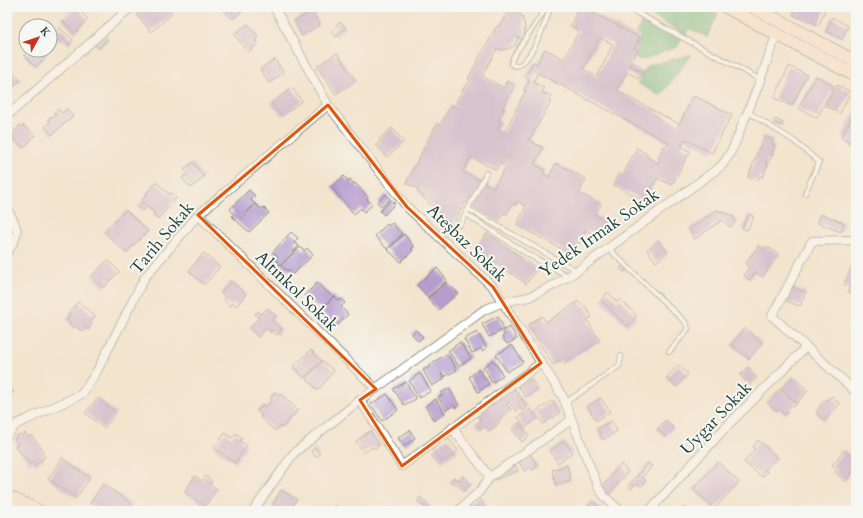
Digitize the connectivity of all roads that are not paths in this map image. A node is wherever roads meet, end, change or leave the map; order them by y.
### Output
1 (131, 7) edge
2 (274, 7) edge
3 (547, 7) edge
4 (550, 7) edge
5 (626, 7) edge
6 (726, 7) edge
7 (753, 7) edge
8 (777, 34) junction
9 (856, 62) edge
10 (856, 76) edge
11 (761, 80) junction
12 (328, 105) junction
13 (748, 112) junction
14 (7, 116) edge
15 (486, 173) dead end
16 (806, 193) dead end
17 (7, 208) edge
18 (468, 209) junction
19 (466, 214) junction
20 (198, 215) junction
21 (460, 225) dead end
22 (519, 238) junction
23 (856, 240) edge
24 (515, 246) junction
25 (608, 248) junction
26 (7, 253) edge
27 (577, 271) junction
28 (568, 276) junction
29 (503, 302) junction
30 (806, 347) junction
31 (669, 352) dead end
32 (621, 356) dead end
33 (541, 362) junction
34 (376, 389) junction
35 (856, 392) edge
36 (360, 400) junction
37 (565, 403) junction
38 (571, 420) junction
39 (452, 428) junction
40 (7, 435) edge
41 (490, 477) junction
42 (7, 496) edge
43 (39, 511) edge
44 (253, 511) edge
45 (458, 511) edge
46 (620, 511) edge
47 (649, 511) edge

1 - 14 street
2 - 12 street, Ateşbaz Sokak
3 - 4 lane
5 - 11 lane
6 - 8 main road
7 - 9 main road
8 - 10 main road
8 - 11 street, Yedek Irmak Sokak
11 - 13 street, Yedek Irmak Sokak
12 - 20 street, Tarih Sokak
12 - 29 street, Ateşbaz Sokak
13 - 16 lane
13 - 25 street, Yedek Irmak Sokak
15 - 18 lane
17 - 26 street
18 - 19 lane
18 - 22 lane
19 - 21 lane
19 - 24 lane
20 - 34 street, Altınkol Sokak
20 - 40 street, Tarih Sokak
22 - 24 lane
22 - 27 lane
23 - 30 street
24 - 28 lane
25 - 27 street, Yedek Irmak Sokak
25 - 31 lane
27 - 28 street, Yedek Irmak Sokak
28 - 29 street, Yedek Irmak Sokak
29 - 33 street, Ateşbaz Sokak
29 - 34 street, Yedek Irmak Sokak
30 - 35 street
30 - 47 street, Uygar Sokak
32 - 37 lane
33 - 37 street, Ateşbaz Sokak
33 - 39 street
34 - 36 street, Yedek Irmak Sokak
36 - 39 street
36 - 44 street, Yedek Irmak Sokak
37 - 38 street, Ateşbaz Sokak
38 - 41 street
38 - 46 street, Ateşbaz Sokak
39 - 41 street
41 - 45 street
42 - 43 main road

